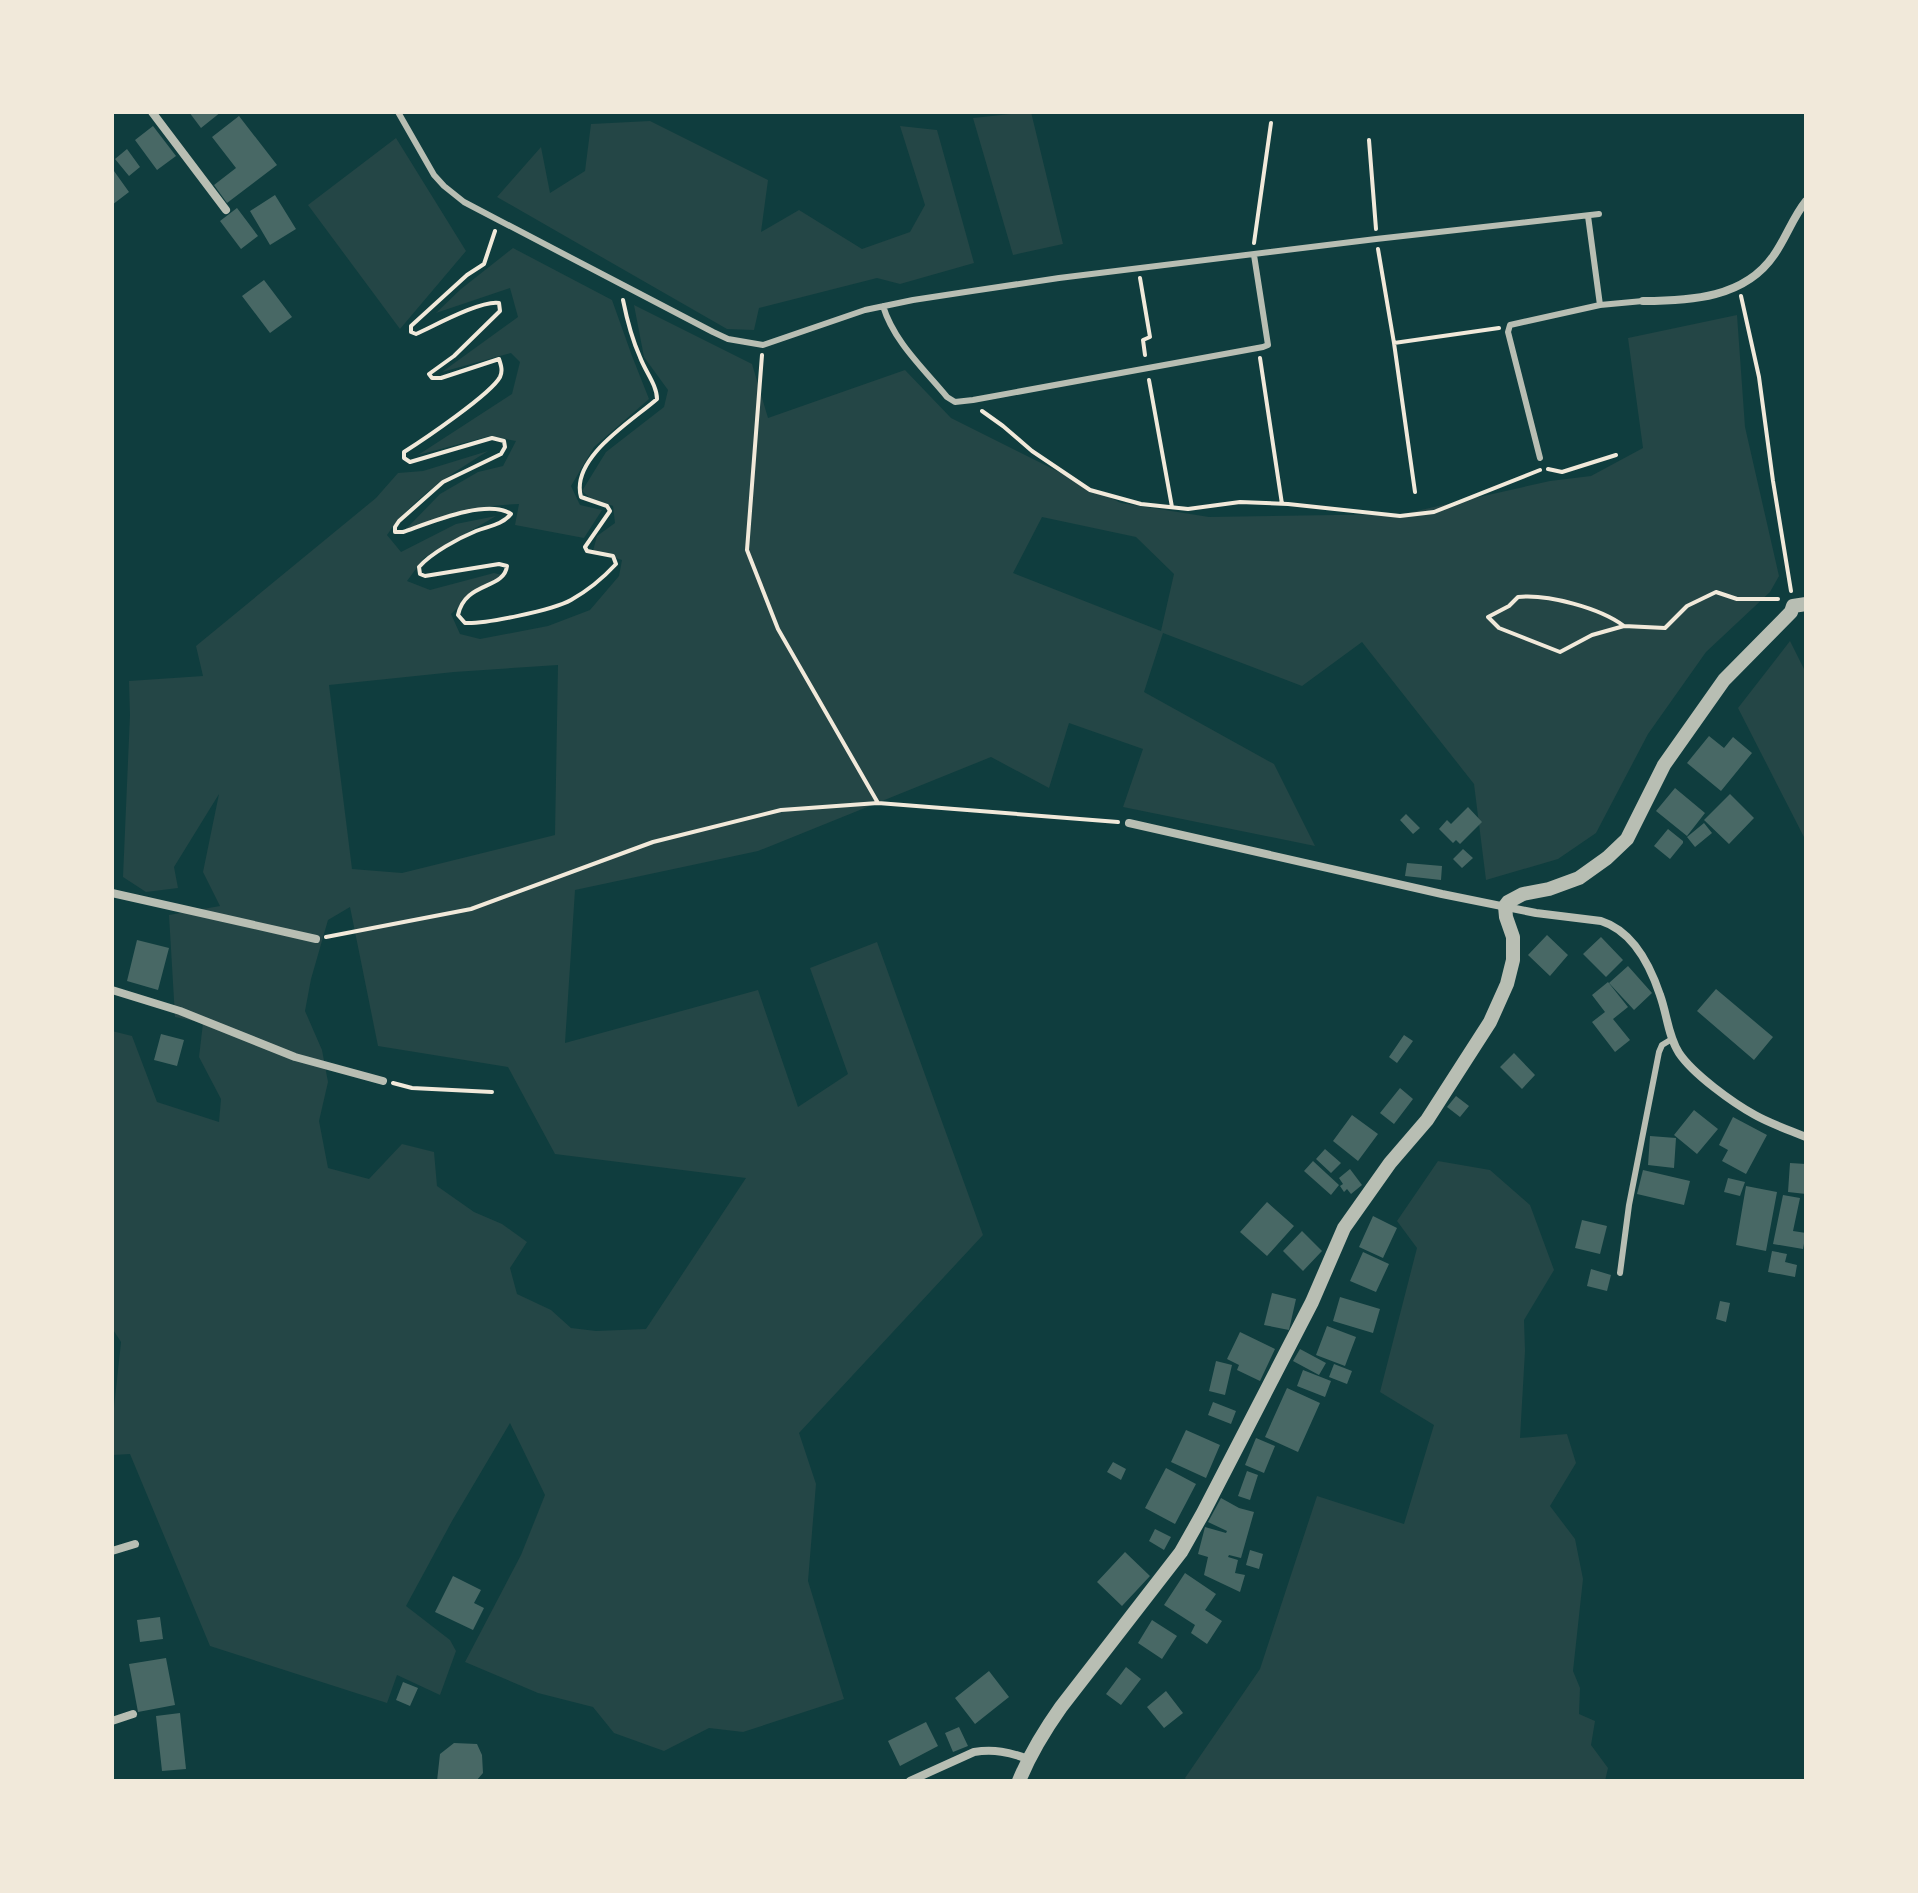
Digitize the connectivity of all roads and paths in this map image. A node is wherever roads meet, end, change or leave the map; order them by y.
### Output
1 (152, 112) edge
2 (398, 112) edge
3 (1271, 123) dead end
4 (1369, 140) dead end
5 (1806, 201) edge
6 (226, 210) dead end
7 (1599, 214) dead end
8 (1588, 216) junction
9 (499, 219) junction
10 (1376, 239) junction
11 (1254, 255) junction
12 (1138, 268) junction
13 (620, 282) junction
14 (1738, 286) junction
15 (1643, 301) joint
16 (1600, 305) junction
17 (883, 306) junction
18 (1509, 329) junction
19 (1394, 343) junction
20 (763, 345) junction
21 (1258, 348) junction
22 (1147, 369) junction
23 (967, 401) junction
24 (1616, 455) dead end
25 (1540, 458) dead end
26 (1415, 492) dead end
27 (1282, 504) junction
28 (1172, 507) junction
29 (1797, 603) edge
30 (1624, 626) junction
31 (878, 803) junction
32 (1129, 823) joint
33 (112, 893) edge
34 (1505, 906) junction
35 (316, 939) joint
36 (112, 990) edge
37 (1672, 1039) junction
38 (383, 1081) joint
39 (492, 1092) dead end
40 (1806, 1137) edge
41 (1620, 1273) dead end
42 (135, 1544) dead end
43 (112, 1551) edge
44 (133, 1714) dead end
45 (112, 1721) edge
46 (1028, 1759) junction
47 (910, 1781) edge
48 (1019, 1781) edge

1 - 6 street
2 - 9 lane
3 - 11 path
4 - 10 path
5 - 14 street
7 - 8 lane
8 - 10 lane
8 - 16 lane
9 - 13 lane
9 - 13 path
10 - 11 lane
10 - 19 path
11 - 12 lane
11 - 21 lane
12 - 17 lane
12 - 22 path
13 - 20 lane
14 - 15 street
14 - 29 path
15 - 16 lane
16 - 18 lane
17 - 20 lane
17 - 23 lane
18 - 19 path
18 - 25 lane
19 - 26 path
20 - 31 path
21 - 22 lane
21 - 27 path
22 - 23 lane
22 - 28 path
23 - 28 path
24 - 27 path
27 - 28 path
29 - 30 path
29 - 34 street
30 - 30 path
31 - 32 path
31 - 35 path
32 - 34 street
33 - 35 street
34 - 37 street
34 - 46 street
36 - 38 street
37 - 40 street
37 - 41 lane
38 - 39 path
42 - 43 street
44 - 45 street
46 - 47 street
46 - 48 street

